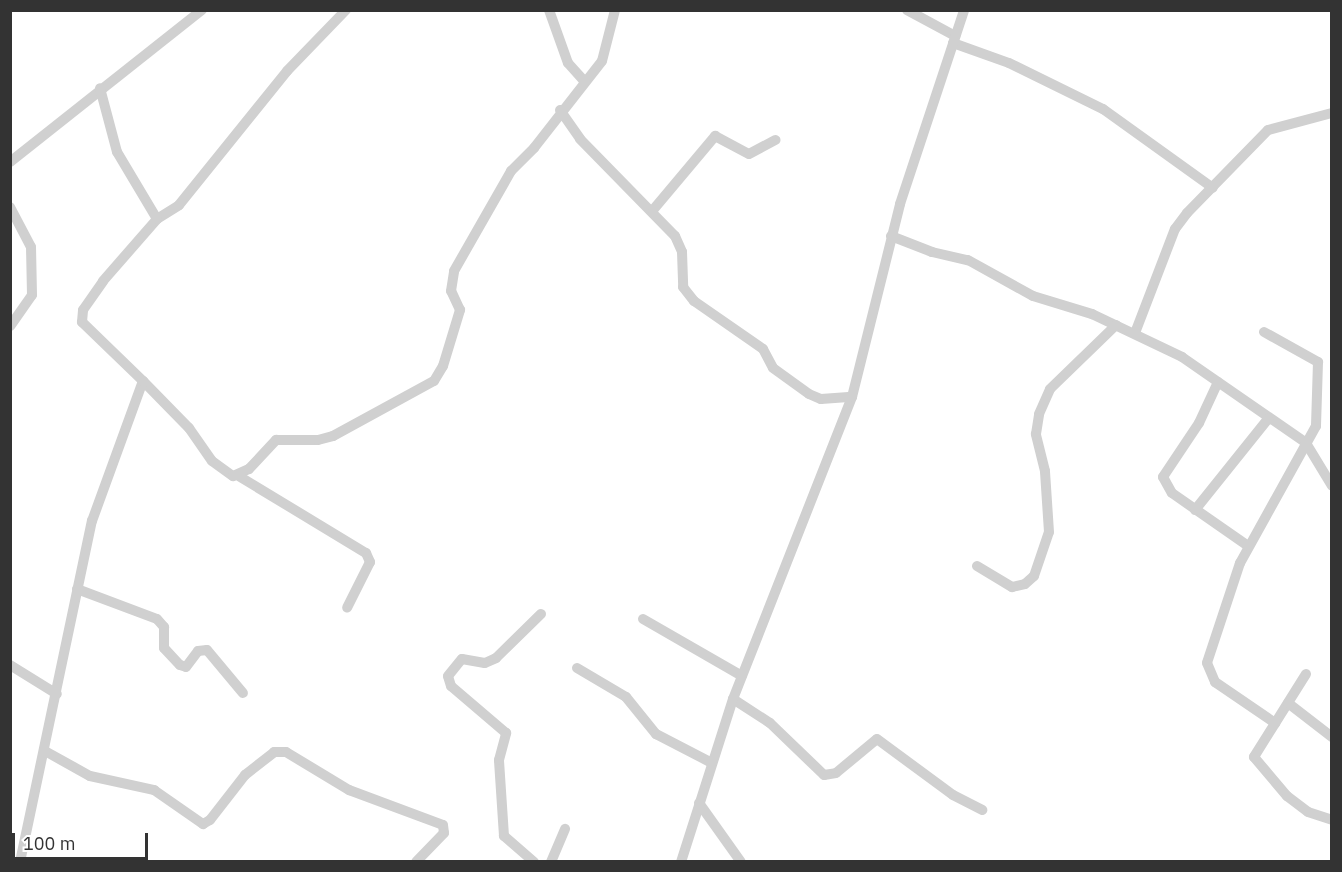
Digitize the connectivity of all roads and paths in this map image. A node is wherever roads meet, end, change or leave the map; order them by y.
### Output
1 (202, 10) edge
2 (346, 10) edge
3 (549, 10) edge
4 (615, 10) edge
5 (907, 10) edge
6 (964, 10) edge
7 (954, 39) junction
8 (585, 82) junction
9 (100, 88) junction
10 (560, 110) junction
11 (1332, 112) edge
12 (776, 140) dead end
13 (10, 162) edge
14 (1213, 188) junction
15 (10, 207) edge
16 (653, 210) junction
17 (157, 219) junction
18 (891, 236) junction
19 (1116, 325) junction
20 (10, 326) edge
21 (1264, 332) dead end
22 (1135, 333) junction
23 (143, 381) junction
24 (1218, 382) junction
25 (852, 396) junction
26 (1268, 419) junction
27 (1306, 443) junction
28 (237, 476) junction
29 (1332, 486) edge
30 (1195, 510) junction
31 (1248, 546) junction
32 (977, 566) dead end
33 (77, 589) junction
34 (347, 608) dead end
35 (541, 614) dead end
36 (643, 619) dead end
37 (10, 665) edge
38 (577, 668) dead end
39 (1306, 674) dead end
40 (742, 676) junction
41 (243, 693) dead end
42 (57, 694) junction
43 (733, 699) junction
44 (1288, 703) junction
45 (1275, 723) junction
46 (1332, 737) edge
47 (45, 751) junction
48 (712, 763) junction
49 (699, 803) junction
50 (982, 810) dead end
51 (1332, 820) edge
52 (565, 829) dead end
53 (688, 842) junction
54 (21, 861) edge
55 (416, 861) edge
56 (534, 861) edge
57 (551, 861) edge
58 (674, 861) edge
59 (681, 861) edge
60 (741, 861) edge

1 - 9 street
2 - 17 street
3 - 8 street
4 - 8 street
5 - 7 street
6 - 7 street
7 - 14 street
7 - 18 street
8 - 10 street
9 - 13 street
9 - 17 street
10 - 16 street
10 - 28 street
11 - 14 street
12 - 16 street
14 - 22 street
15 - 20 street
16 - 25 street
17 - 23 street
18 - 19 street
18 - 25 street
19 - 22 street
19 - 32 street
21 - 27 street
22 - 24 street
23 - 28 street
23 - 33 street
24 - 26 street
24 - 30 street
25 - 40 street
26 - 27 street
26 - 30 street
27 - 29 street
27 - 31 street
28 - 34 street
30 - 31 street
31 - 45 street
33 - 41 street
33 - 42 street
35 - 56 street
36 - 40 street
37 - 42 street
38 - 48 street
39 - 44 street
40 - 43 street
42 - 47 street
43 - 48 street
43 - 50 street
44 - 45 street
44 - 46 street
45 - 51 street
47 - 54 street
47 - 55 street
48 - 49 street
49 - 53 street
49 - 60 street
52 - 57 street
53 - 58 street
53 - 59 street

